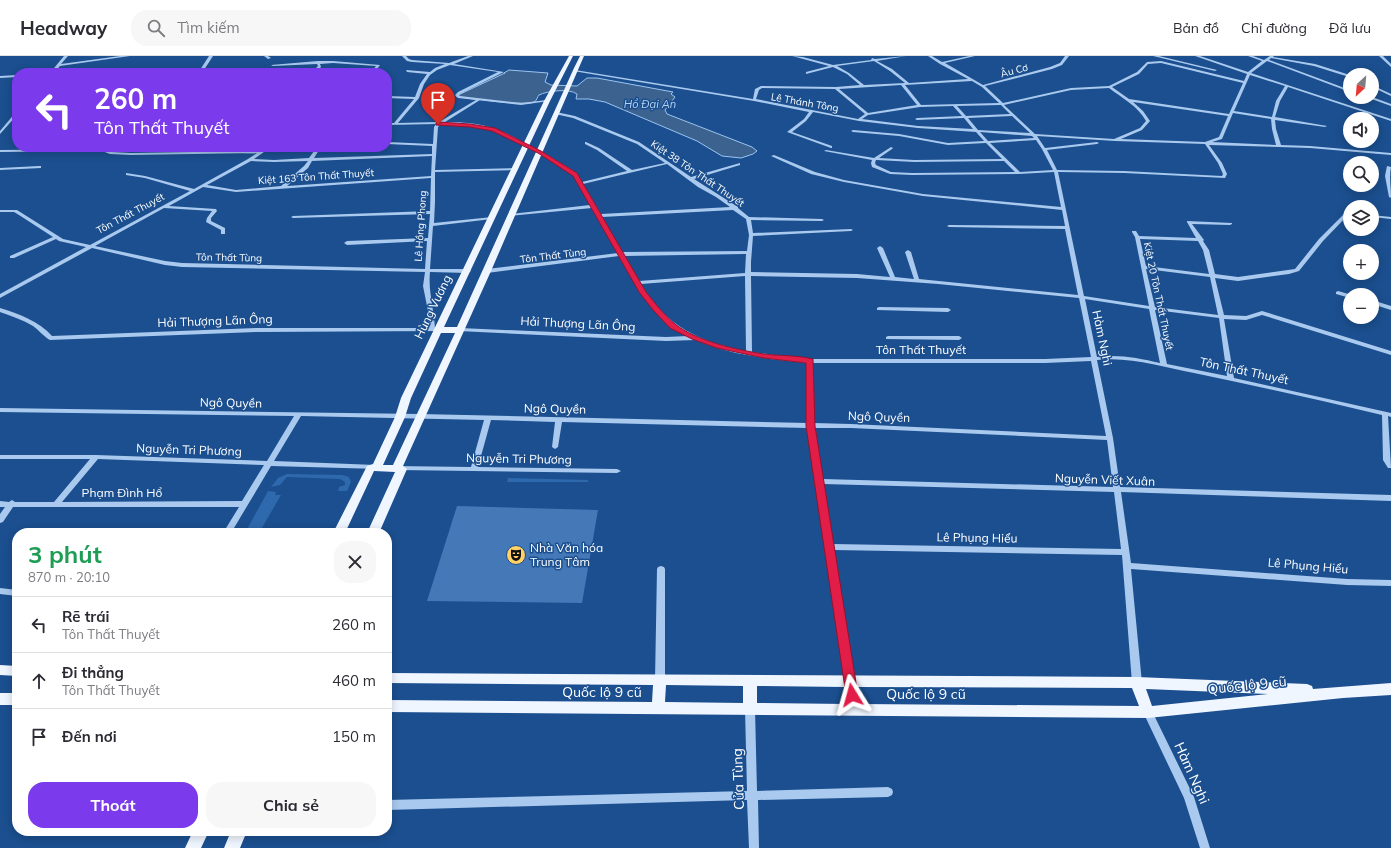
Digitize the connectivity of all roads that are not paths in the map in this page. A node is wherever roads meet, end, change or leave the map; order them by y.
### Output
1 (66, 56) edge
2 (128, 56) edge
3 (211, 56) edge
4 (266, 56) edge
5 (404, 56) edge
6 (471, 56) edge
7 (570, 56) edge
8 (582, 56) edge
9 (794, 56) edge
10 (864, 56) edge
11 (904, 56) edge
12 (930, 56) edge
13 (973, 56) edge
14 (1067, 56) edge
15 (1155, 56) edge
16 (1197, 56) edge
17 (1250, 56) edge
18 (1381, 56) edge
19 (269, 58) dead end
20 (1269, 58) edge
21 (873, 59) junction
22 (318, 62) junction
23 (941, 63) junction
24 (273, 64) dead end
25 (452, 64) junction
26 (59, 65) junction
27 (833, 66) junction
28 (1391, 66) edge
29 (56, 68) edge
30 (203, 68) edge
31 (318, 68) edge
32 (376, 68) edge
33 (1215, 70) dead end
34 (407, 71) dead end
35 (563, 71) junction
36 (575, 71) junction
37 (1249, 72) junction
38 (431, 73) junction
39 (807, 73) dead end
40 (1343, 74) edge
41 (12, 76) edge
42 (0, 77) edge
43 (972, 80) junction
44 (1244, 82) junction
45 (902, 84) junction
46 (908, 84) junction
47 (1287, 85) junction
48 (862, 86) junction
49 (983, 86) junction
50 (1110, 87) junction
51 (1343, 87) edge
52 (836, 88) junction
53 (1379, 89) edge
54 (1391, 95) edge
55 (392, 97) edge
56 (417, 98) junction
57 (480, 99) junction
58 (754, 100) junction
59 (1127, 100) junction
60 (547, 101) junction
61 (1379, 101) edge
62 (1002, 104) junction
63 (954, 105) junction
64 (1391, 105) edge
65 (920, 106) junction
66 (812, 111) junction
67 (556, 112) junction
68 (867, 114) junction
69 (1231, 114) junction
70 (1013, 115) junction
71 (965, 118) junction
72 (1272, 118) junction
73 (12, 119) edge
74 (917, 119) dead end
75 (859, 120) junction
76 (1391, 120) edge
77 (395, 124) joint
78 (438, 124) junction
79 (1325, 126) dead end
80 (853, 131) dead end
81 (978, 131) junction
82 (0, 133) edge
83 (1035, 137) junction
84 (1115, 140) junction
85 (392, 143) edge
86 (586, 143) dead end
87 (988, 143) junction
88 (1206, 143) junction
89 (435, 145) junction
90 (527, 146) junction
91 (1279, 146) junction
92 (831, 147) dead end
93 (891, 148) dead end
94 (1044, 149) junction
95 (0, 151) edge
96 (12, 151) edge
97 (826, 151) dead end
98 (109, 152) edge
99 (262, 152) joint
100 (316, 152) edge
101 (540, 152) junction
102 (1391, 154) edge
103 (434, 155) junction
104 (773, 156) dead end
105 (876, 159) junction
106 (250, 160) junction
107 (311, 160) junction
108 (1004, 160) junction
109 (668, 163) junction
110 (738, 164) dead end
111 (39, 167) dead end
112 (1389, 167) dead end
113 (0, 169) edge
114 (516, 169) junction
115 (630, 171) junction
116 (1056, 171) junction
117 (1019, 173) junction
118 (128, 174) dead end
119 (433, 174) junction
120 (690, 179) junction
121 (581, 184) junction
122 (202, 186) junction
123 (282, 188) junction
124 (1390, 188) edge
125 (193, 190) junction
126 (1391, 197) edge
127 (594, 206) junction
128 (163, 207) junction
129 (736, 208) junction
130 (1064, 209) junction
131 (0, 211) edge
132 (432, 212) junction
133 (511, 215) junction
134 (599, 216) junction
135 (293, 217) dead end
136 (493, 217) junction
137 (1379, 217) edge
138 (748, 218) junction
139 (1343, 218) edge
140 (1391, 218) edge
141 (822, 220) dead end
142 (1230, 224) dead end
143 (431, 225) junction
144 (949, 226) dead end
145 (1068, 228) junction
146 (851, 230) dead end
147 (223, 233) dead end
148 (751, 235) junction
149 (56, 237) junction
150 (430, 240) junction
151 (1201, 240) junction
152 (347, 243) dead end
153 (90, 246) junction
154 (880, 248) dead end
155 (749, 252) junction
156 (908, 252) dead end
157 (622, 254) junction
158 (12, 257) dead end
159 (1144, 267) junction
160 (428, 270) junction
161 (477, 271) junction
162 (748, 274) junction
163 (1213, 276) junction
164 (893, 278) junction
165 (917, 280) junction
166 (638, 283) junction
167 (1338, 293) dead end
168 (1343, 294) edge
169 (0, 296) edge
170 (1081, 297) junction
171 (1379, 304) edge
172 (1152, 308) junction
173 (1391, 308) edge
174 (879, 309) dead end
175 (0, 310) edge
176 (948, 310) dead end
177 (1221, 317) junction
178 (435, 329) junction
179 (460, 330) junction
180 (694, 338) junction
181 (888, 338) dead end
182 (959, 338) dead end
183 (749, 353) junction
184 (1391, 353) edge
185 (1094, 359) junction
186 (810, 361) junction
187 (1164, 365) junction
188 (1231, 378) junction
189 (0, 410) edge
190 (1388, 414) edge
191 (298, 415) junction
192 (420, 416) junction
193 (400, 417) junction
194 (488, 418) junction
195 (559, 420) junction
196 (811, 426) junction
197 (1110, 438) junction
198 (555, 447) dead end
199 (0, 457) edge
200 (96, 457) junction
201 (268, 464) junction
202 (1391, 466) edge
203 (374, 468) junction
204 (400, 468) junction
205 (474, 469) junction
206 (617, 471) dead end
207 (819, 481) junction
208 (1117, 491) junction
209 (1391, 498) edge
210 (0, 504) edge
211 (12, 504) junction
212 (244, 504) junction
213 (56, 505) junction
214 (0, 520) edge
215 (230, 528) edge
216 (342, 528) edge
217 (375, 528) edge
218 (829, 547) junction
219 (1125, 552) junction
220 (1127, 566) junction
221 (661, 569) dead end
222 (1391, 583) edge
223 (0, 591) edge
224 (12, 592) edge
225 (0, 670) edge
226 (12, 671) edge
227 (392, 678) edge
228 (660, 680) junction
229 (750, 680) junction
230 (850, 681) junction
231 (1136, 683) junction
232 (1391, 689) edge
233 (1343, 692) junction
234 (0, 699) edge
235 (12, 699) edge
236 (392, 706) edge
237 (658, 708) junction
238 (750, 709) junction
239 (853, 709) junction
240 (1148, 712) junction
241 (888, 792) dead end
242 (753, 796) junction
243 (392, 805) edge
244 (199, 836) edge
245 (237, 836) edge
246 (193, 848) edge
247 (232, 848) edge
248 (754, 848) edge
249 (1205, 848) edge

1 - 26 street
2 - 26 street
3 - 30 street
4 - 19 street
5 - 25 street
6 - 25 street
7 - 35 main road, Hùng Vương
8 - 36 main road, Hùng Vương
9 - 27 street
10 - 21 street
11 - 21 street
12 - 23 street, Hàm Nghi
13 - 23 street
14 - 49 street, Âu Cơ
15 - 33 street
16 - 37 street
17 - 20 street
18 - 28 street
20 - 37 street
20 - 40 street
20 - 51 street
21 - 27 street
21 - 46 street
22 - 24 street
22 - 31 street
22 - 32 street
23 - 43 street, Hàm Nghi
25 - 38 street
25 - 57 street
26 - 29 street
27 - 39 street
27 - 48 street
34 - 38 street
35 - 36 main road
35 - 60 main road, Hùng Vương
36 - 58 street, Lê Thánh Tông
36 - 67 main road, Hùng Vương
37 - 44 street
37 - 47 street
38 - 56 street
41 - 42 street
43 - 46 street
43 - 49 street, Hàm Nghi
44 - 50 street
44 - 69 street
45 - 46 street
45 - 48 street
45 - 65 street
47 - 72 street
47 - 76 street
48 - 52 street
49 - 62 street, Hàm Nghi
50 - 59 street
50 - 62 street
52 - 58 street
52 - 68 street
53 - 54 street
55 - 56 street
56 - 77 street
57 - 60 street
57 - 78 street
58 - 66 street, Lê Thánh Tông
59 - 69 street
59 - 84 street
60 - 90 main road, Hùng Vương
61 - 64 street
62 - 63 street
62 - 70 street, Hàm Nghi
63 - 65 street
63 - 71 street
65 - 68 street
66 - 75 street, Lê Thánh Tông
66 - 92 street
67 - 101 main road, Hùng Vương
67 - 109 street, Kiệt 38 Tôn Thất Thuyết
68 - 75 street
69 - 72 street
69 - 88 street
70 - 71 street
70 - 83 street, Hàm Nghi
71 - 74 street
71 - 81 street
72 - 79 street
72 - 91 street
73 - 82 street
75 - 81 street, Lê Thánh Tông
77 - 78 street
78 - 89 street, Lê Hồng Phong
78 - 90 street
80 - 87 street
81 - 83 street, Lê Thánh Tông
81 - 87 street
83 - 84 street
83 - 87 street
83 - 94 street, Hàm Nghi
84 - 88 street
84 - 94 street
85 - 89 street
86 - 115 street
87 - 108 street
88 - 91 street
88 - 116 street
89 - 103 street, Lê Hồng Phong
90 - 101 main road
90 - 114 main road, Hùng Vương
91 - 102 street
93 - 105 street
94 - 116 street, Hàm Nghi
95 - 96 street
97 - 105 street
98 - 99 street
99 - 106 street, Tôn Thất Thuyết
100 - 107 street
101 - 121 street, Tôn Thất Thuyết
101 - 133 main road, Hùng Vương
103 - 107 street
103 - 119 street, Lê Hồng Phong
104 - 130 street
105 - 108 street
105 - 117 street
106 - 107 street
106 - 122 street, Tôn Thất Thuyết
107 - 123 street
108 - 117 street
109 - 115 street
109 - 120 street, Kiệt 38 Tôn Thất Thuyết
110 - 120 street
111 - 113 street
112 - 124 street
114 - 119 street, Kiệt 163 Tôn Thất Thuyết
114 - 136 main road, Hùng Vương
115 - 121 street
116 - 117 street
116 - 130 street, Hàm Nghi
118 - 125 street
119 - 123 street, Kiệt 163 Tôn Thất Thuyết
119 - 132 street, Lê Hồng Phong
120 - 129 street, Kiệt 38 Tôn Thất Thuyết
121 - 127 street, Tôn Thất Thuyết
122 - 123 street, Kiệt 163 Tôn Thất Thuyết
122 - 125 street, Tôn Thất Thuyết
124 - 126 street
125 - 128 street, Tôn Thất Thuyết
127 - 133 street
127 - 134 street, Tôn Thất Thuyết
128 - 147 street
128 - 153 street, Tôn Thất Thuyết
129 - 134 street
129 - 138 street, Kiệt 38 Tôn Thất Thuyết
130 - 145 street, Hàm Nghi
131 - 149 street, Tôn Thất Tùng
132 - 135 street
132 - 143 street, Lê Hồng Phong
133 - 136 main road
133 - 161 main road, Hùng Vương
134 - 157 street, Tôn Thất Thuyết
136 - 143 street
136 - 161 main road, Hùng Vương
137 - 140 street
138 - 141 street
138 - 148 street, Kiệt 38 Tôn Thất Thuyết
139 - 163 street
142 - 151 street
143 - 150 street, Lê Hồng Phong
144 - 145 street
145 - 170 street, Hàm Nghi
146 - 148 street
148 - 155 street, Kiệt 38 Tôn Thất Thuyết
149 - 153 street, Tôn Thất Tùng
149 - 158 street
150 - 152 street
150 - 160 street, Lê Hồng Phong
151 - 159 street, Kiệt 20 Tôn Thất Thuyết
151 - 163 street
153 - 160 street, Tôn Thất Tùng
153 - 169 street, Tôn Thất Thuyết
154 - 164 street
155 - 157 street, Tôn Thất Tùng
155 - 162 street, Kiệt 38 Tôn Thất Thuyết
156 - 165 street
157 - 161 street, Tôn Thất Tùng
157 - 166 street, Tôn Thất Thuyết
159 - 163 street
159 - 172 street, Kiệt 20 Tôn Thất Thuyết
160 - 161 street, Tôn Thất Tùng
160 - 178 street, Lê Hồng Phong
161 - 178 main road, Hùng Vương
161 - 179 main road, Hùng Vương
162 - 164 street
162 - 166 street
162 - 183 street, Kiệt 38 Tôn Thất Thuyết
163 - 177 street
164 - 165 street
165 - 170 street
166 - 180 street, Tôn Thất Thuyết
167 - 168 street
170 - 172 street
170 - 185 street, Hàm Nghi
171 - 173 street
172 - 177 street
172 - 187 street, Kiệt 20 Tôn Thất Thuyết
174 - 176 street
175 - 178 street, Hải Thượng Lãn Ông
177 - 184 street
177 - 188 street
178 - 179 main road
178 - 193 main road, Hùng Vương
179 - 180 street, Hải Thượng Lãn Ông
179 - 192 main road, Hùng Vương
180 - 183 street, Tôn Thất Thuyết
181 - 182 street
183 - 186 street, Tôn Thất Thuyết
185 - 186 street, Tôn Thất Thuyết
185 - 187 street, Tôn Thất Thuyết
185 - 197 street, Hàm Nghi
186 - 196 street
187 - 188 street, Tôn Thất Thuyết
188 - 190 street, Tôn Thất Thuyết
189 - 191 street, Ngô Quyền
190 - 202 street
191 - 193 street, Ngô Quyền
191 - 201 street
192 - 193 street, Ngô Quyền
192 - 194 street, Ngô Quyền
192 - 204 main road, Hùng Vương
193 - 203 main road, Hùng Vương
194 - 195 street, Ngô Quyền
194 - 205 street
195 - 196 street, Ngô Quyền
195 - 198 street
196 - 197 street, Ngô Quyền
196 - 207 street
197 - 208 street, Hàm Nghi
199 - 200 street, Nguyễn Tri Phương
200 - 201 street, Nguyễn Tri Phương
200 - 213 street
201 - 203 street, Nguyễn Tri Phương
201 - 212 street
203 - 204 main road
203 - 216 main road, Hùng Vương
204 - 205 street, Nguyễn Tri Phương
204 - 217 main road, Hùng Vương
205 - 206 street, Nguyễn Tri Phương
207 - 208 street, Nguyễn Viết Xuân
207 - 218 street
208 - 209 street, Nguyễn Viết Xuân
208 - 219 street, Hàm Nghi
210 - 211 street, Phạm Đình Hổ
211 - 213 street, Phạm Đình Hổ
211 - 214 street
212 - 213 street, Phạm Đình Hổ
212 - 215 street
218 - 219 street, Lê Phụng Hiểu
218 - 230 street
219 - 220 street, Hàm Nghi
220 - 222 street, Lê Phụng Hiểu
220 - 231 street, Hàm Nghi
221 - 228 street
223 - 224 street
225 - 226 main road
227 - 228 main road, Quốc lộ 9 cũ
228 - 229 main road, Quốc lộ 9 cũ
228 - 237 main road
229 - 230 main road, Quốc lộ 9 cũ
229 - 238 main road
230 - 231 main road, Quốc lộ 9 cũ
230 - 239 main road
231 - 233 main road, Quốc lộ 9 cũ
231 - 240 main road
232 - 233 main road, Quốc lộ 9 cũ
233 - 240 main road, Quốc lộ 9 cũ
234 - 235 main road
236 - 237 main road, Quốc lộ 9 cũ
237 - 238 main road, Quốc lộ 9 cũ
238 - 239 main road, Quốc lộ 9 cũ
238 - 242 street, Cửa Tùng
239 - 240 main road, Quốc lộ 9 cũ
240 - 249 street, Hàm Nghi
241 - 242 street
242 - 243 street
242 - 248 street, Cửa Tùng
244 - 246 main road
245 - 247 main road

